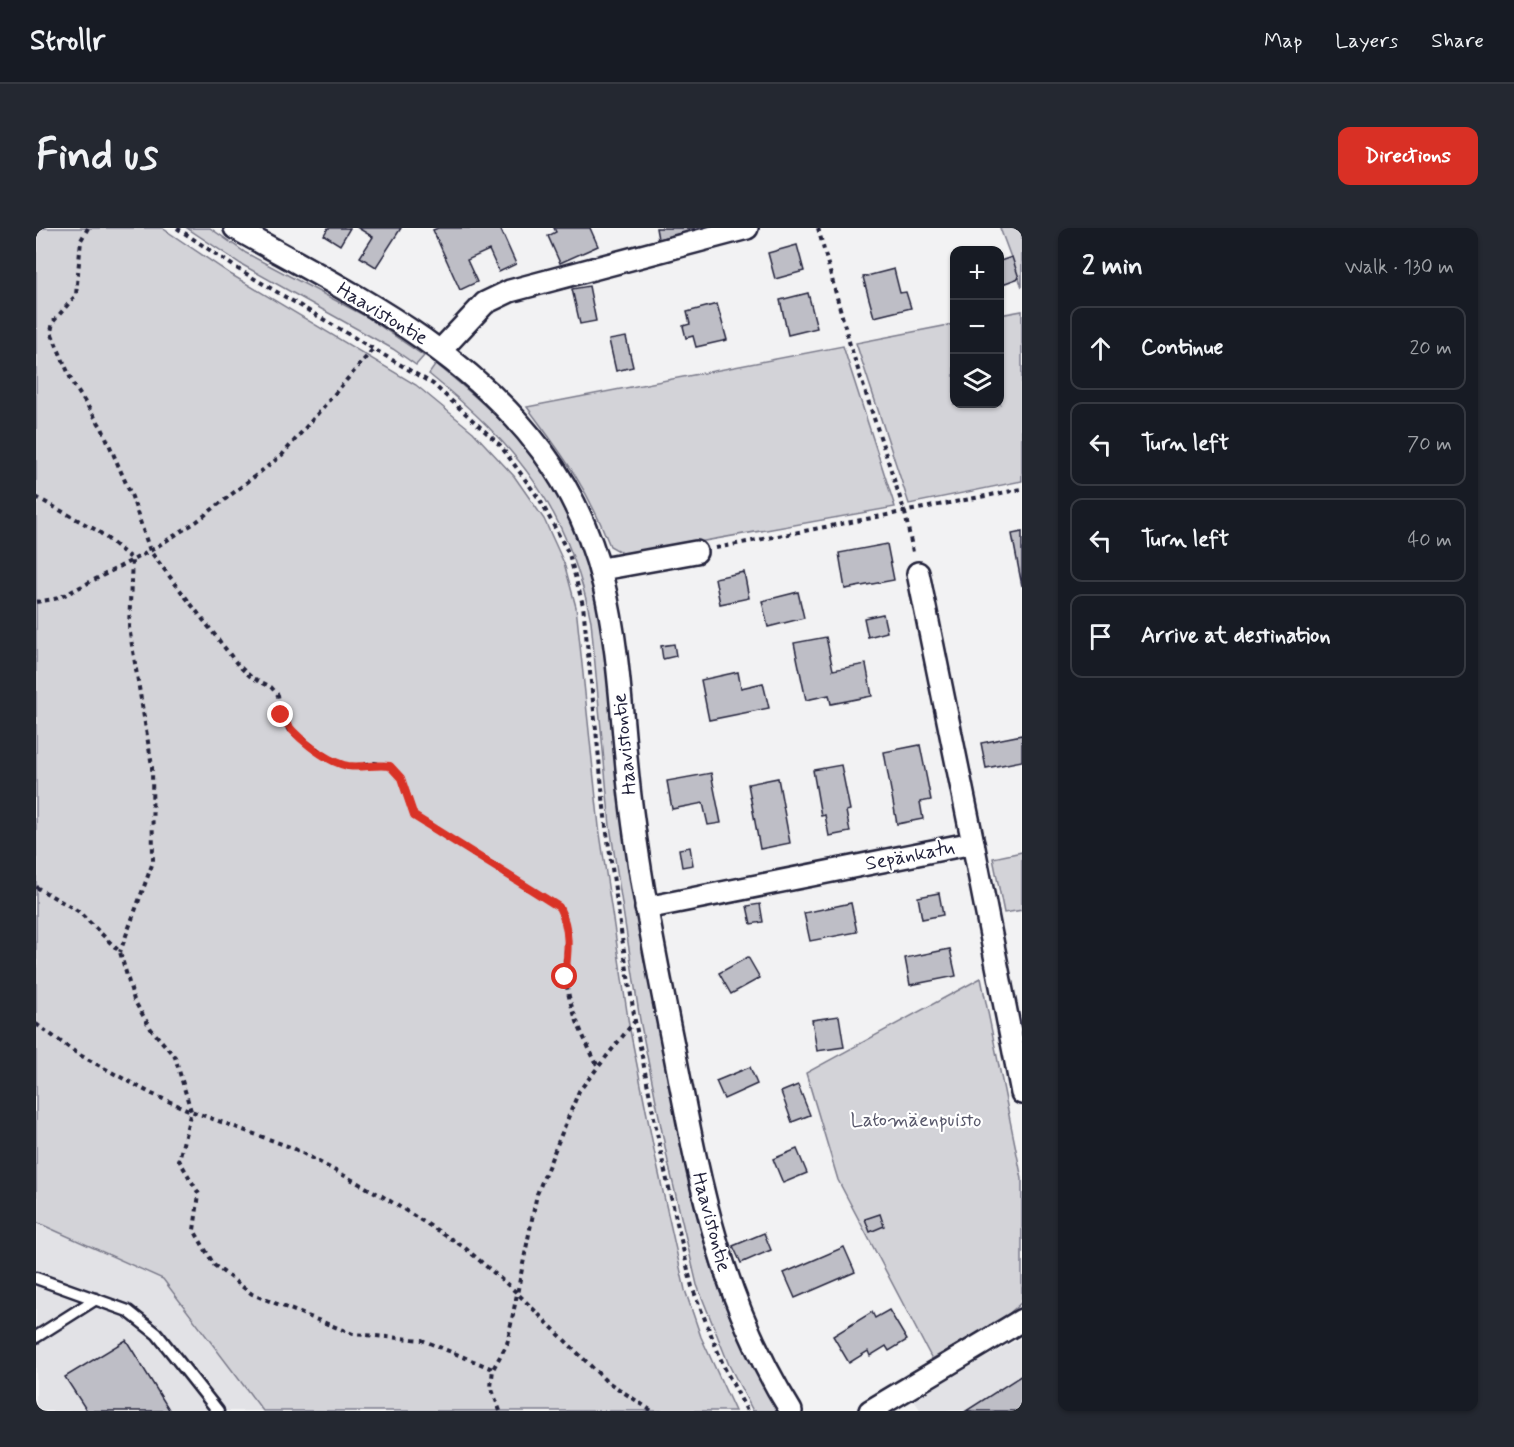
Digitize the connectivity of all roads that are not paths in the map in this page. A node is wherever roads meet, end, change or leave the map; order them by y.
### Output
1 (235, 228) edge
2 (747, 228) edge
3 (441, 350) junction
4 (696, 552) road end
5 (602, 569) junction
6 (918, 573) road end
7 (973, 843) junction
8 (646, 908) junction
9 (1022, 1093) edge
10 (36, 1278) edge
11 (96, 1299) junction
12 (1022, 1320) edge
13 (36, 1337) edge
14 (218, 1411) edge
15 (791, 1411) edge
16 (870, 1411) edge

1 - 3 street, Haavistontie
2 - 3 street
3 - 5 street, Haavistontie
4 - 5 street
5 - 8 street, Haavistontie
6 - 7 street, Sepänkatu
7 - 8 street, Sepänkatu
7 - 9 street
8 - 15 street, Haavistontie
10 - 11 lane
11 - 13 lane
11 - 14 lane
12 - 16 street

